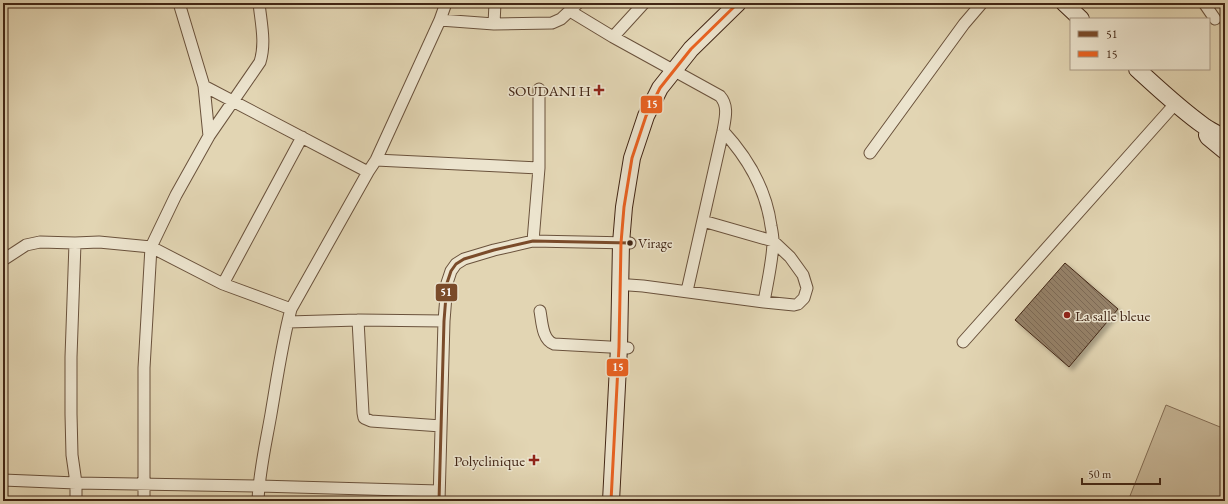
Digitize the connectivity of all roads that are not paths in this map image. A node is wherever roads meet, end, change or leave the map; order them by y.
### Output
1 (4, 3) edge
2 (180, 3) edge
3 (259, 3) edge
4 (446, 3) edge
5 (495, 3) edge
6 (644, 3) edge
7 (738, 3) edge
8 (982, 3) edge
9 (1064, 3) edge
10 (1204, 3) edge
11 (574, 7) edge
12 (1080, 18) edge
13 (1215, 19) dead end
14 (440, 20) junction
15 (494, 24) junction
16 (613, 37) junction
17 (3, 39) edge
18 (1139, 70) edge
19 (670, 75) junction
20 (204, 86) junction
21 (539, 89) dead end
22 (232, 101) junction
23 (1175, 104) junction
24 (1206, 127) junction
25 (723, 131) junction
26 (209, 136) junction
27 (302, 137) junction
28 (1225, 138) edge
29 (1225, 151) edge
30 (870, 153) dead end
31 (376, 160) junction
32 (539, 168) junction
33 (368, 172) junction
34 (703, 221) junction
35 (533, 241) junction
36 (773, 241) junction
37 (626, 243) junction
38 (75, 244) junction
39 (151, 247) junction
40 (3, 260) edge
41 (223, 284) junction
42 (629, 286) junction
43 (688, 291) junction
44 (764, 302) junction
45 (292, 309) junction
46 (540, 311) dead end
47 (358, 320) junction
48 (444, 321) junction
49 (288, 322) junction
50 (963, 342) dead end
51 (623, 347) junction
52 (441, 426) junction
53 (3, 480) edge
54 (76, 483) junction
55 (144, 484) junction
56 (259, 486) junction
57 (439, 496) edge
58 (76, 501) edge
59 (144, 501) edge
60 (258, 501) edge
61 (611, 501) edge
62 (619, 501) edge

1 - 17 lane
2 - 20 street
3 - 22 street
4 - 14 street
5 - 15 street
6 - 16 street
7 - 19 main road
8 - 30 street
9 - 12 main road
10 - 13 street
11 - 15 street
11 - 16 street
14 - 15 street
14 - 31 street
16 - 19 street
18 - 23 main road
19 - 25 street
19 - 37 main road
20 - 22 street
20 - 26 street
21 - 32 street
22 - 26 street
22 - 27 street
23 - 24 main road
23 - 50 street
24 - 28 main road
24 - 29 main road
25 - 34 street
25 - 36 street
26 - 39 street
27 - 33 street
27 - 41 street
31 - 32 street
31 - 33 street
32 - 35 street
33 - 45 street
34 - 36 street
34 - 43 street
35 - 37 street
35 - 48 street
36 - 44 street
36 - 44 street
37 - 42 main road
37 - 51 main road
38 - 39 street
38 - 40 street
38 - 54 street
39 - 41 street
39 - 55 street
41 - 45 street
42 - 43 street
42 - 51 main road
43 - 44 street
45 - 49 street
46 - 51 street
47 - 48 street
47 - 49 street
47 - 52 street
48 - 52 street
49 - 56 street
51 - 61 main road
51 - 62 main road
52 - 57 street
53 - 54 street
54 - 55 street
54 - 58 street
55 - 56 street
55 - 59 street
56 - 57 street
56 - 60 street

